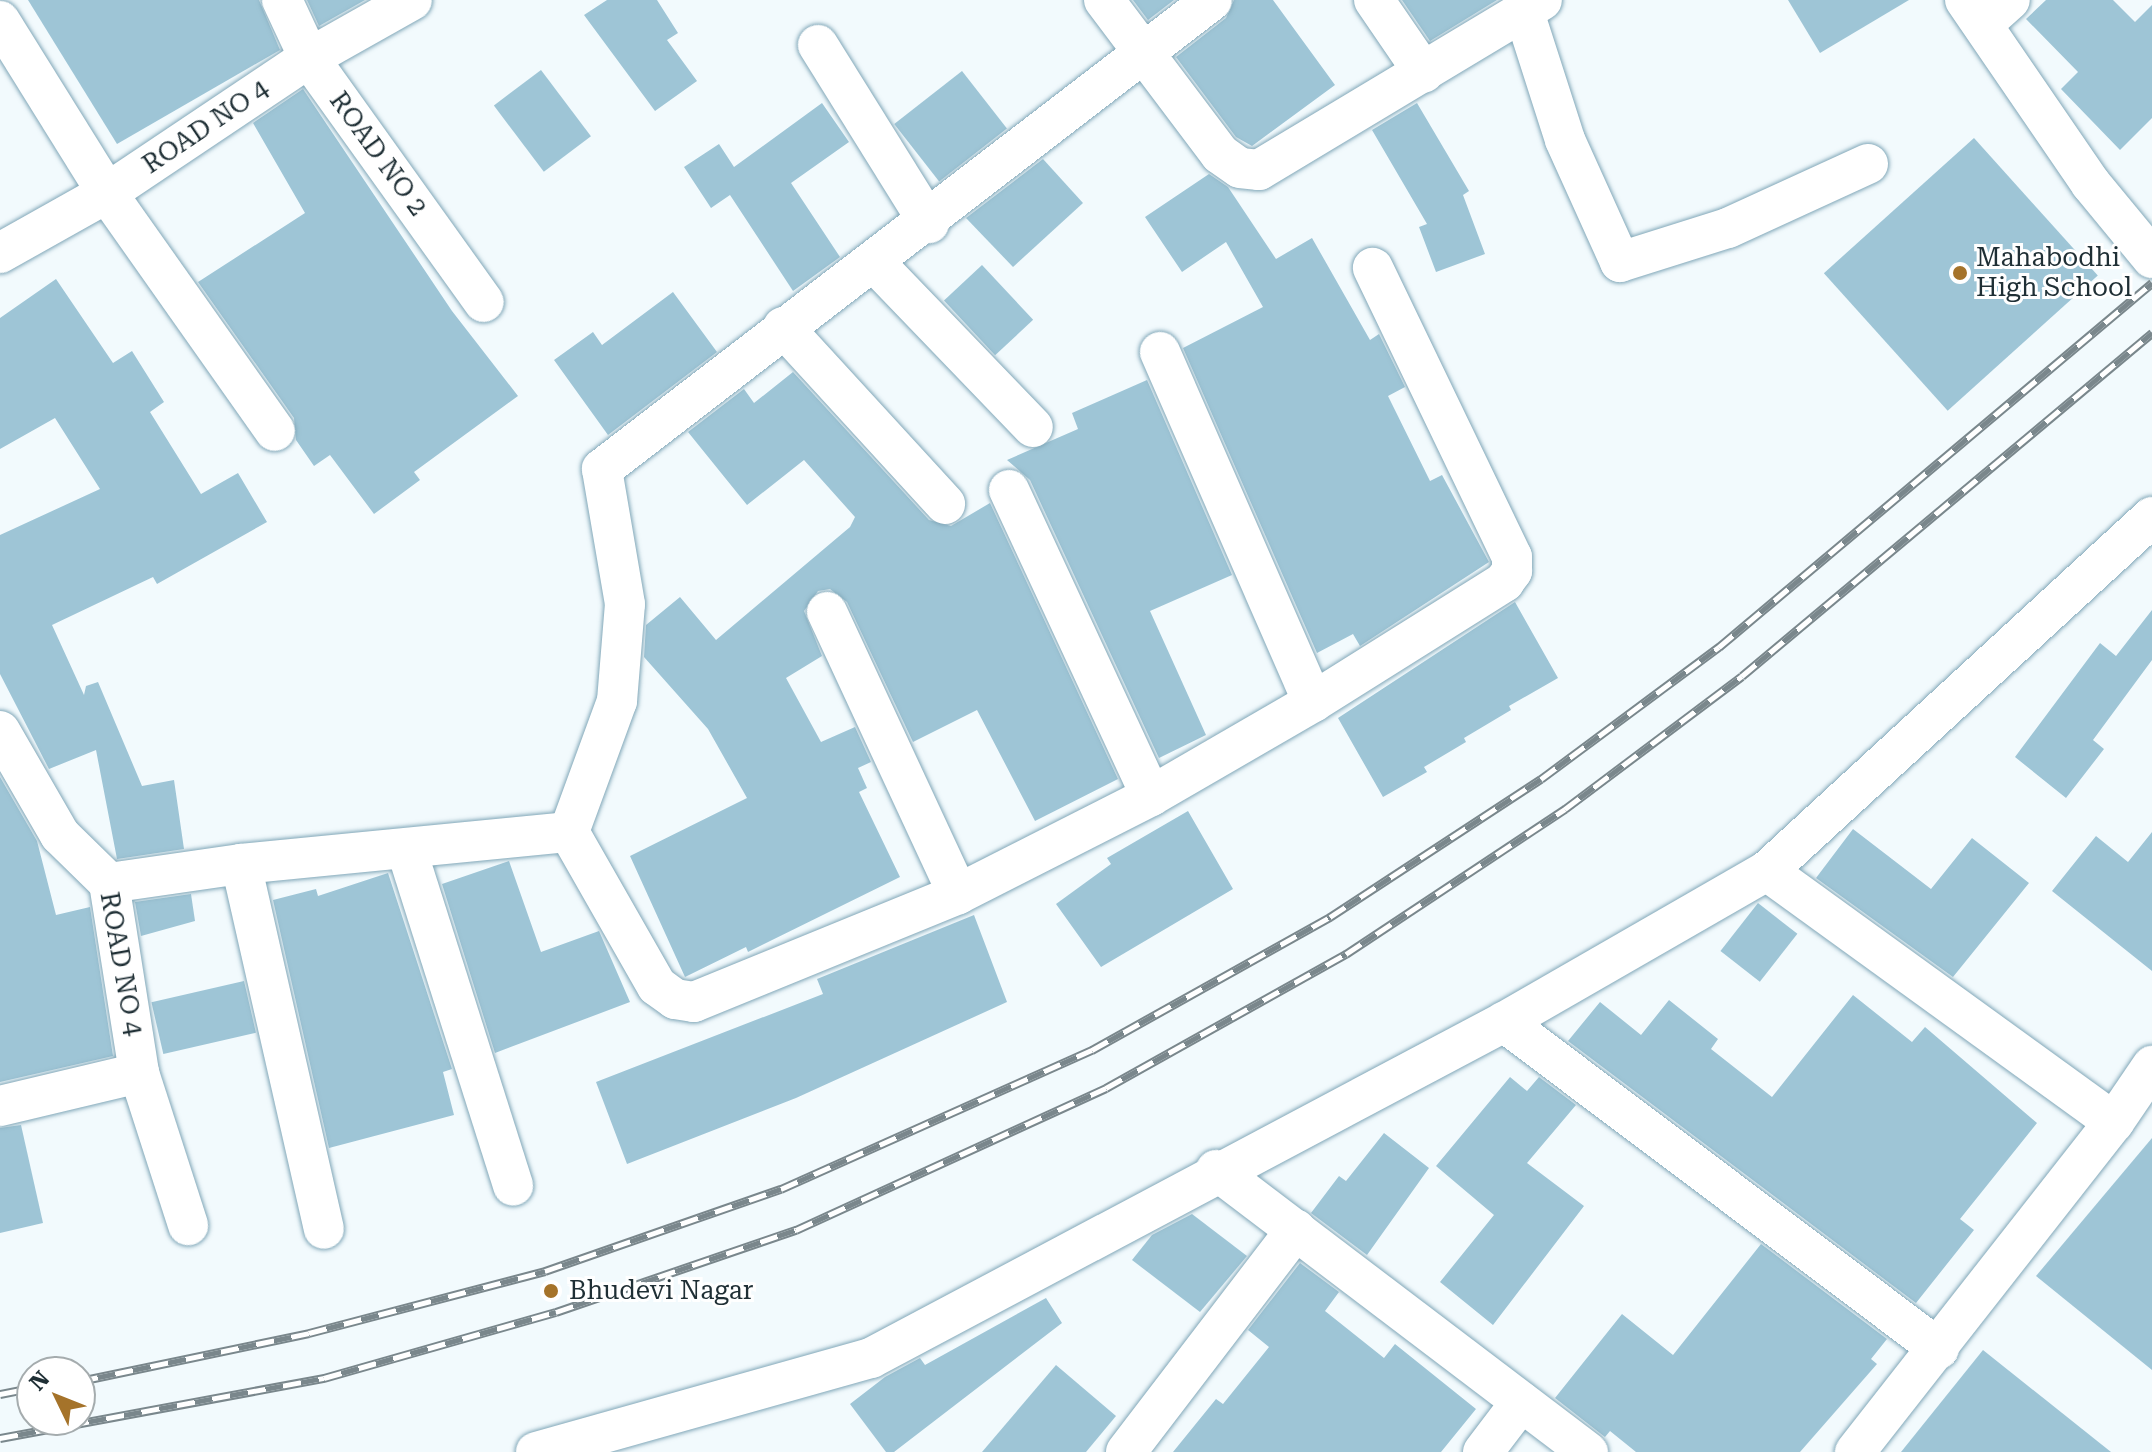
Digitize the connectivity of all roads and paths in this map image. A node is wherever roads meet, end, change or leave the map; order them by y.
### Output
1 (282, 0) edge
2 (412, 0) edge
3 (1104, 0) edge
4 (1212, 0) edge
5 (1374, 0) edge
6 (1533, 6) edge
7 (1986, 8) edge
8 (0, 21) edge
9 (818, 45) dead end
10 (1140, 51) junction
11 (309, 58) junction
12 (1424, 73) junction
13 (1868, 164) dead end
14 (107, 193) junction
15 (929, 223) junction
16 (0, 253) edge
17 (2152, 258) edge
18 (874, 262) junction
19 (1373, 268) dead end
20 (484, 302) dead end
21 (783, 327) junction
22 (1160, 352) dead end
23 (1033, 427) dead end
24 (275, 431) dead end
25 (1009, 490) dead end
26 (945, 504) dead end
27 (2152, 517) edge
28 (827, 612) dead end
29 (1313, 702) junction
30 (0, 731) edge
31 (1151, 796) junction
32 (569, 832) junction
33 (407, 851) junction
34 (241, 864) junction
35 (1767, 871) junction
36 (109, 883) junction
37 (958, 894) junction
38 (1504, 1022) junction
39 (2152, 1066) edge
40 (139, 1073) junction
41 (0, 1106) edge
42 (2114, 1122) junction
43 (1216, 1170) junction
44 (513, 1186) dead end
45 (188, 1225) dead end
46 (324, 1229) dead end
47 (1296, 1230) junction
48 (1939, 1349) junction
49 (1521, 1402) junction
50 (536, 1452) edge
51 (1126, 1452) edge
52 (1483, 1452) edge
53 (1588, 1452) edge
54 (1855, 1452) edge

1 - 11 street, ROAD NO 2
2 - 11 street, ROAD NO 4
3 - 10 street
4 - 10 street
5 - 12 street
6 - 12 street
6 - 13 street
7 - 17 street
8 - 14 street
9 - 15 street
10 - 12 street
10 - 15 street
11 - 14 street, ROAD NO 4
11 - 20 street, ROAD NO 2
14 - 16 street, ROAD NO 4
14 - 24 street
15 - 18 street
18 - 21 street
18 - 23 street
19 - 29 street
21 - 26 street
21 - 32 street
22 - 29 street
25 - 31 street
27 - 35 street
28 - 37 street
29 - 31 street
30 - 36 street, ROAD NO 4
31 - 37 street
32 - 33 street
32 - 37 street
33 - 34 street
33 - 44 street
34 - 36 street
34 - 46 street
35 - 38 street
35 - 42 street
36 - 40 street, ROAD NO 4
38 - 43 street
38 - 48 street
39 - 42 street
40 - 41 street
40 - 45 street, ROAD NO 4
42 - 48 street
43 - 47 street
43 - 50 street
47 - 49 street
47 - 51 street
48 - 54 street
49 - 52 street
49 - 53 street

